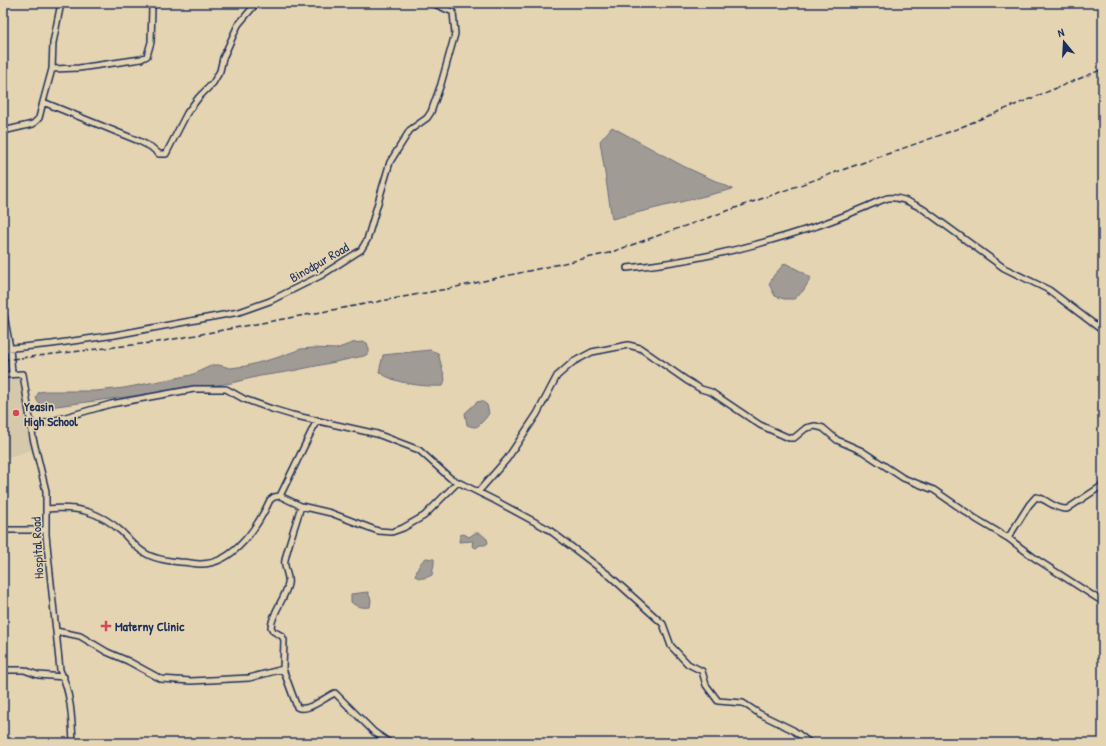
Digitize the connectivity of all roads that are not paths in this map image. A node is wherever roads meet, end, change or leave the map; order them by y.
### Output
1 (61, 3) edge
2 (154, 3) edge
3 (254, 3) edge
4 (432, 3) edge
5 (52, 69) junction
6 (43, 102) junction
7 (3, 131) edge
8 (627, 268) dead end
9 (3, 309) edge
10 (1103, 331) edge
11 (10, 348) junction
12 (3, 349) edge
13 (3, 374) edge
14 (12, 374) junction
15 (317, 420) junction
16 (31, 427) junction
17 (458, 482) junction
18 (1103, 485) edge
19 (478, 492) junction
20 (280, 496) junction
21 (301, 506) junction
22 (46, 509) junction
23 (3, 530) edge
24 (46, 530) junction
25 (1008, 538) junction
26 (1103, 602) edge
27 (56, 631) junction
28 (283, 669) junction
29 (3, 670) edge
30 (64, 677) junction
31 (73, 743) edge
32 (390, 743) edge
33 (810, 743) edge

1 - 5 street
2 - 5 street
3 - 6 street
4 - 11 street, Binodpur Road
5 - 6 street
6 - 7 street
8 - 10 street
9 - 11 street
11 - 12 street
11 - 14 street
13 - 14 street
14 - 16 street, Hospital Road
15 - 16 street
15 - 17 street
15 - 20 street
16 - 22 street, Hospital Road
17 - 19 street
17 - 21 street
18 - 25 street
19 - 25 street
19 - 33 street
20 - 21 street
20 - 22 street
21 - 28 street
22 - 24 street, Hospital Road
23 - 24 street
24 - 27 street, Hospital Road
25 - 26 street
27 - 28 street
27 - 30 street, Hospital Road
28 - 32 street
29 - 30 street
30 - 31 street, Hospital Road

